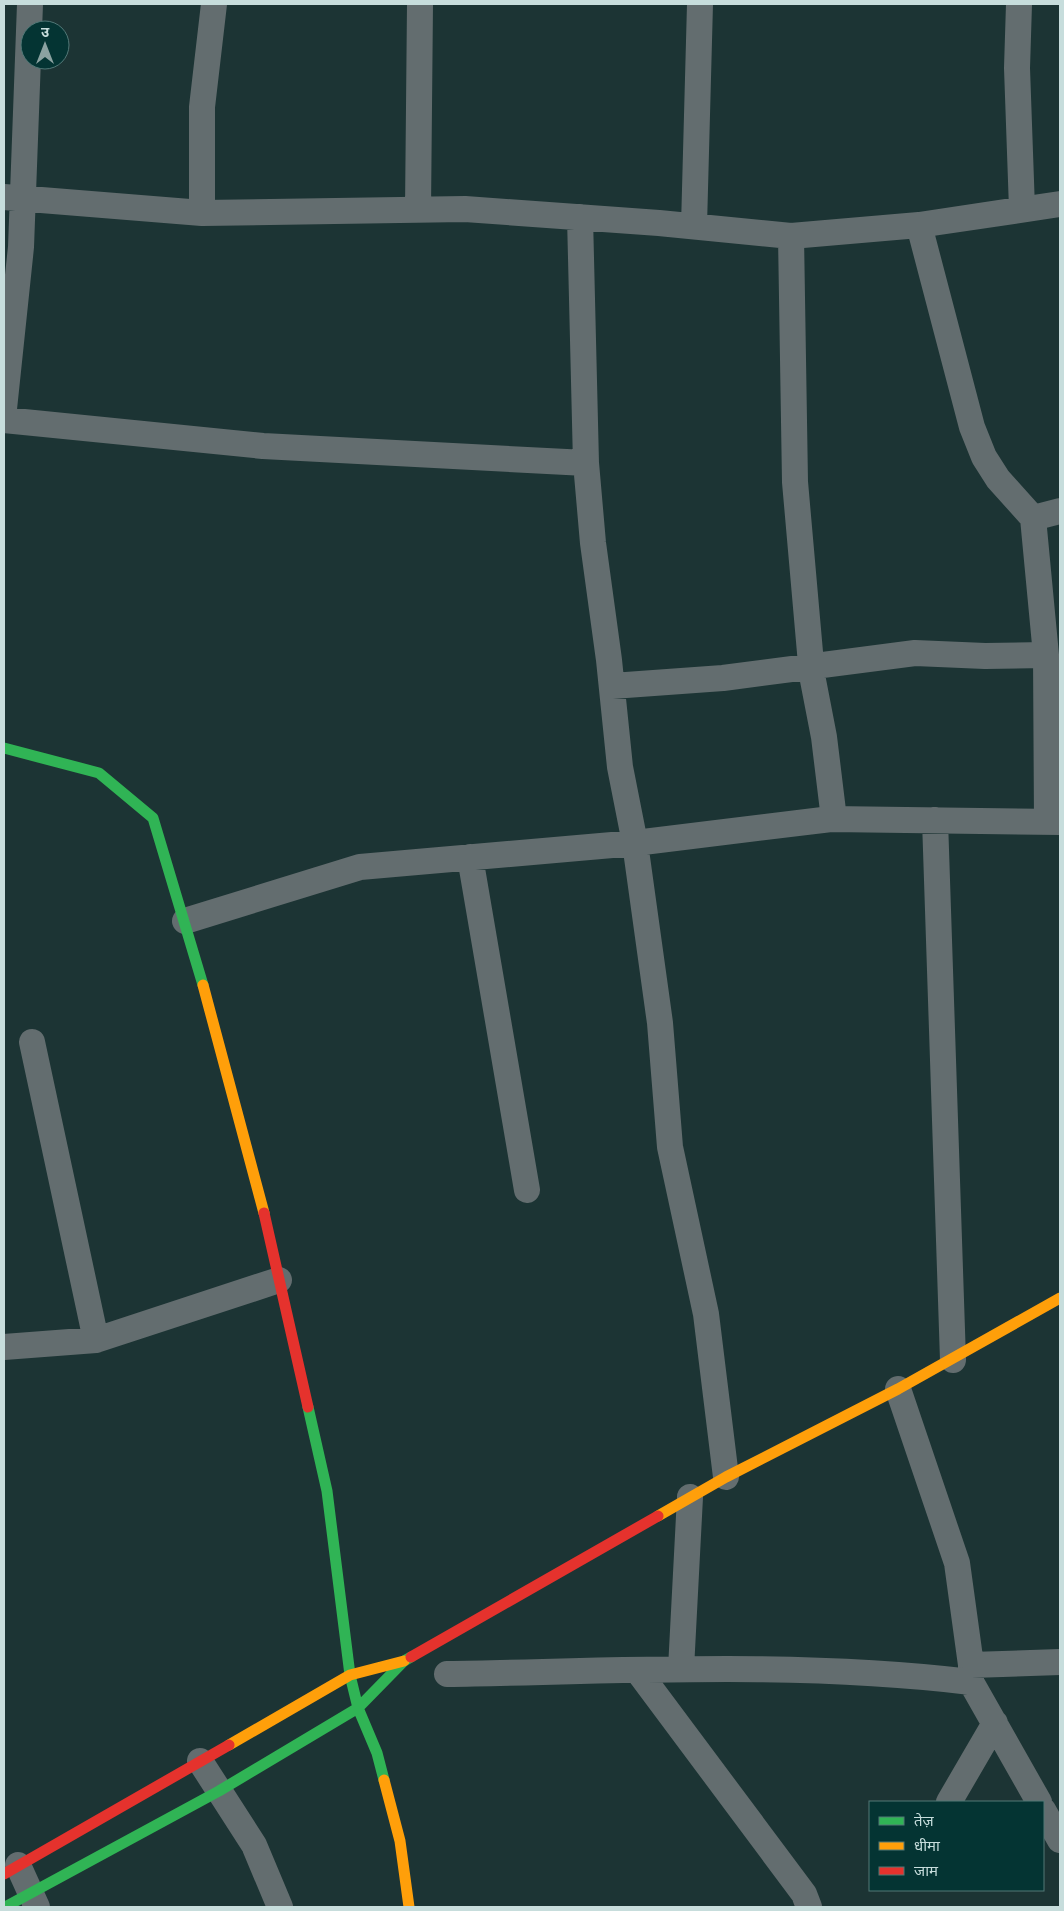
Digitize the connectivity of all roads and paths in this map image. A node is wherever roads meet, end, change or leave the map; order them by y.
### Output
1 (30, 4) edge
2 (214, 4) edge
3 (420, 4) edge
4 (700, 4) edge
5 (1019, 4) edge
6 (13, 198) edge
7 (1060, 204) edge
8 (418, 209) junction
9 (1022, 209) junction
10 (202, 213) junction
11 (580, 217) junction
12 (919, 225) junction
13 (694, 226) junction
14 (791, 236) junction
15 (4, 409) edge
16 (4, 420) edge
17 (586, 463) junction
18 (1060, 511) edge
19 (1033, 518) junction
20 (1046, 655) junction
21 (811, 665) junction
22 (1053, 683) edge
23 (612, 686) junction
24 (4, 748) edge
25 (834, 819) junction
26 (935, 820) junction
27 (1054, 822) edge
28 (635, 843) junction
29 (470, 857) junction
30 (185, 921) junction
31 (32, 1042) dead end
32 (527, 1190) dead end
33 (279, 1280) junction
34 (1060, 1298) edge
35 (96, 1340) junction
36 (4, 1347) edge
37 (953, 1360) junction
38 (898, 1389) junction
39 (726, 1477) junction
40 (690, 1497) junction
41 (404, 1661) junction
42 (1060, 1662) edge
43 (681, 1669) junction
44 (637, 1670) junction
45 (447, 1674) dead end
46 (971, 1674) junction
47 (350, 1675) junction
48 (358, 1708) junction
49 (995, 1723) junction
50 (200, 1761) junction
51 (219, 1791) junction
52 (950, 1801) edge
53 (1037, 1801) edge
54 (1044, 1812) edge
55 (1060, 1840) edge
56 (11, 1869) edge
57 (34, 1900) edge
58 (5, 1907) edge
59 (280, 1907) edge
60 (409, 1907) edge
61 (810, 1907) edge

1 - 6 street
2 - 10 street
3 - 8 street
4 - 13 street
5 - 9 street
6 - 10 street
6 - 15 street
7 - 9 street
8 - 10 street
8 - 11 street
9 - 12 street
11 - 13 street
11 - 17 street
12 - 14 street
12 - 19 street
13 - 14 street
14 - 21 street
16 - 17 street
17 - 23 street
18 - 19 street
19 - 20 street
20 - 21 street
20 - 22 street
21 - 23 street
21 - 25 street
22 - 27 street
23 - 28 street
24 - 30 main road
25 - 26 street
25 - 28 street
26 - 27 street
26 - 37 street
28 - 29 street
28 - 39 street
29 - 30 street
29 - 32 street
30 - 33 main road
31 - 35 street
33 - 35 street
33 - 47 main road
34 - 37 main road
35 - 36 street
37 - 38 main road
38 - 39 main road
38 - 46 street
39 - 40 main road
40 - 41 main road
40 - 43 street
41 - 47 main road
41 - 48 main road
42 - 46 street
43 - 44 street
43 - 46 street
44 - 45 street
44 - 61 street
46 - 49 street
47 - 48 main road
47 - 50 main road
48 - 51 main road
48 - 60 main road
49 - 52 street
49 - 53 street
50 - 51 street
50 - 56 main road
51 - 57 main road
51 - 59 street
54 - 55 street
56 - 57 street
57 - 58 main road

